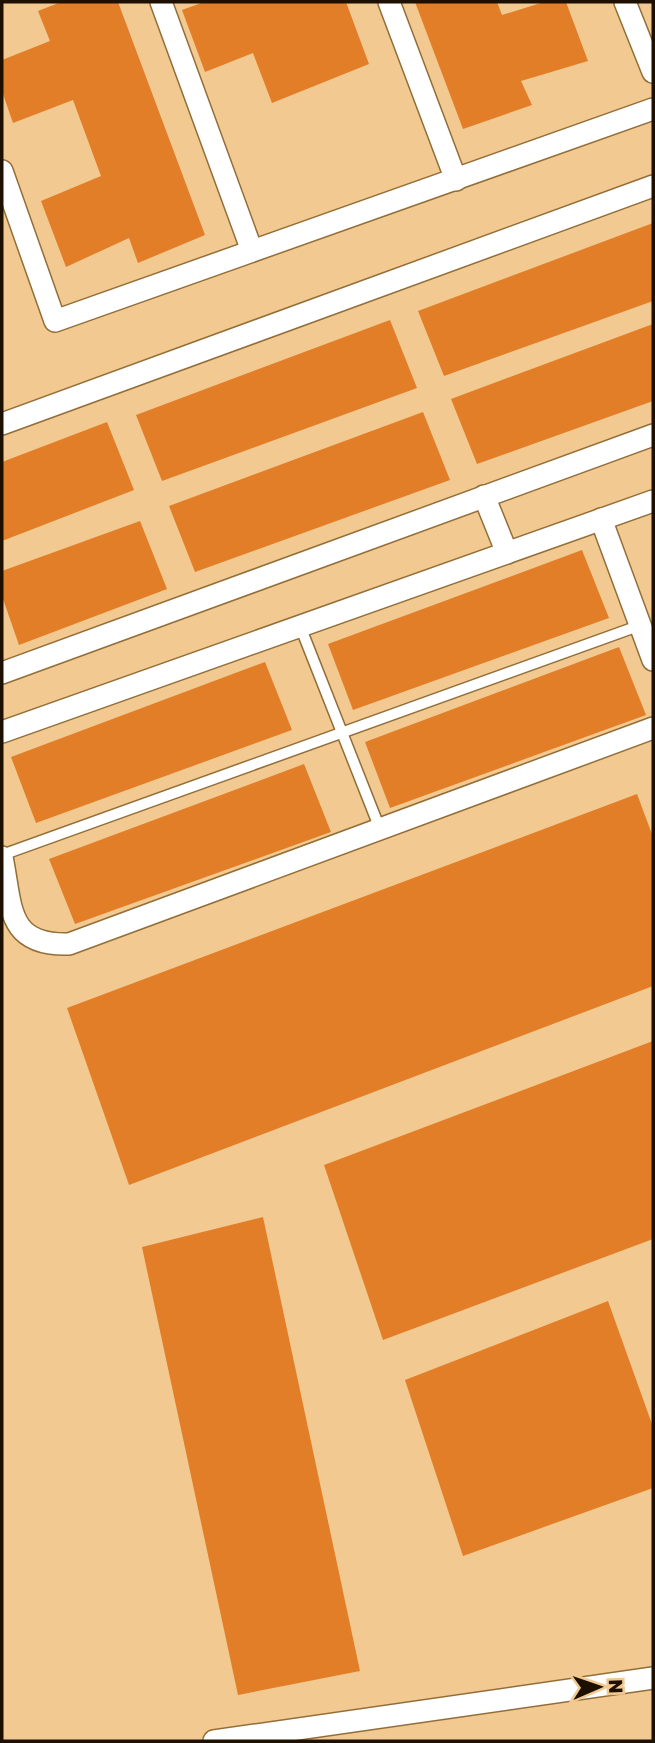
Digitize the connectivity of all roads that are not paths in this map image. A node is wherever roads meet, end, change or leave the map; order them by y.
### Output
1 (161, 2) edge
2 (389, 2) edge
3 (625, 2) edge
4 (653, 72) edge
5 (653, 110) edge
6 (2, 172) edge
7 (456, 180) junction
8 (653, 186) edge
9 (253, 251) junction
10 (2, 424) edge
11 (653, 435) edge
12 (484, 496) junction
13 (653, 501) edge
14 (601, 519) junction
15 (507, 553) junction
16 (643, 614) edge
17 (300, 626) junction
18 (653, 660) edge
19 (2, 673) edge
20 (653, 728) edge
21 (2, 732) edge
22 (342, 734) junction
23 (380, 829) junction
24 (2, 856) edge
25 (653, 1678) edge
26 (214, 1741) edge

1 - 9 street
2 - 7 street
3 - 4 street
5 - 7 street
6 - 9 street
7 - 9 street
8 - 10 street
11 - 12 street
12 - 15 street
12 - 19 street
13 - 14 street
14 - 15 street
14 - 16 street
15 - 17 street
16 - 18 street
16 - 22 lane
17 - 21 street
17 - 22 lane
20 - 23 street
22 - 23 lane
22 - 24 lane
23 - 24 street
25 - 26 street

